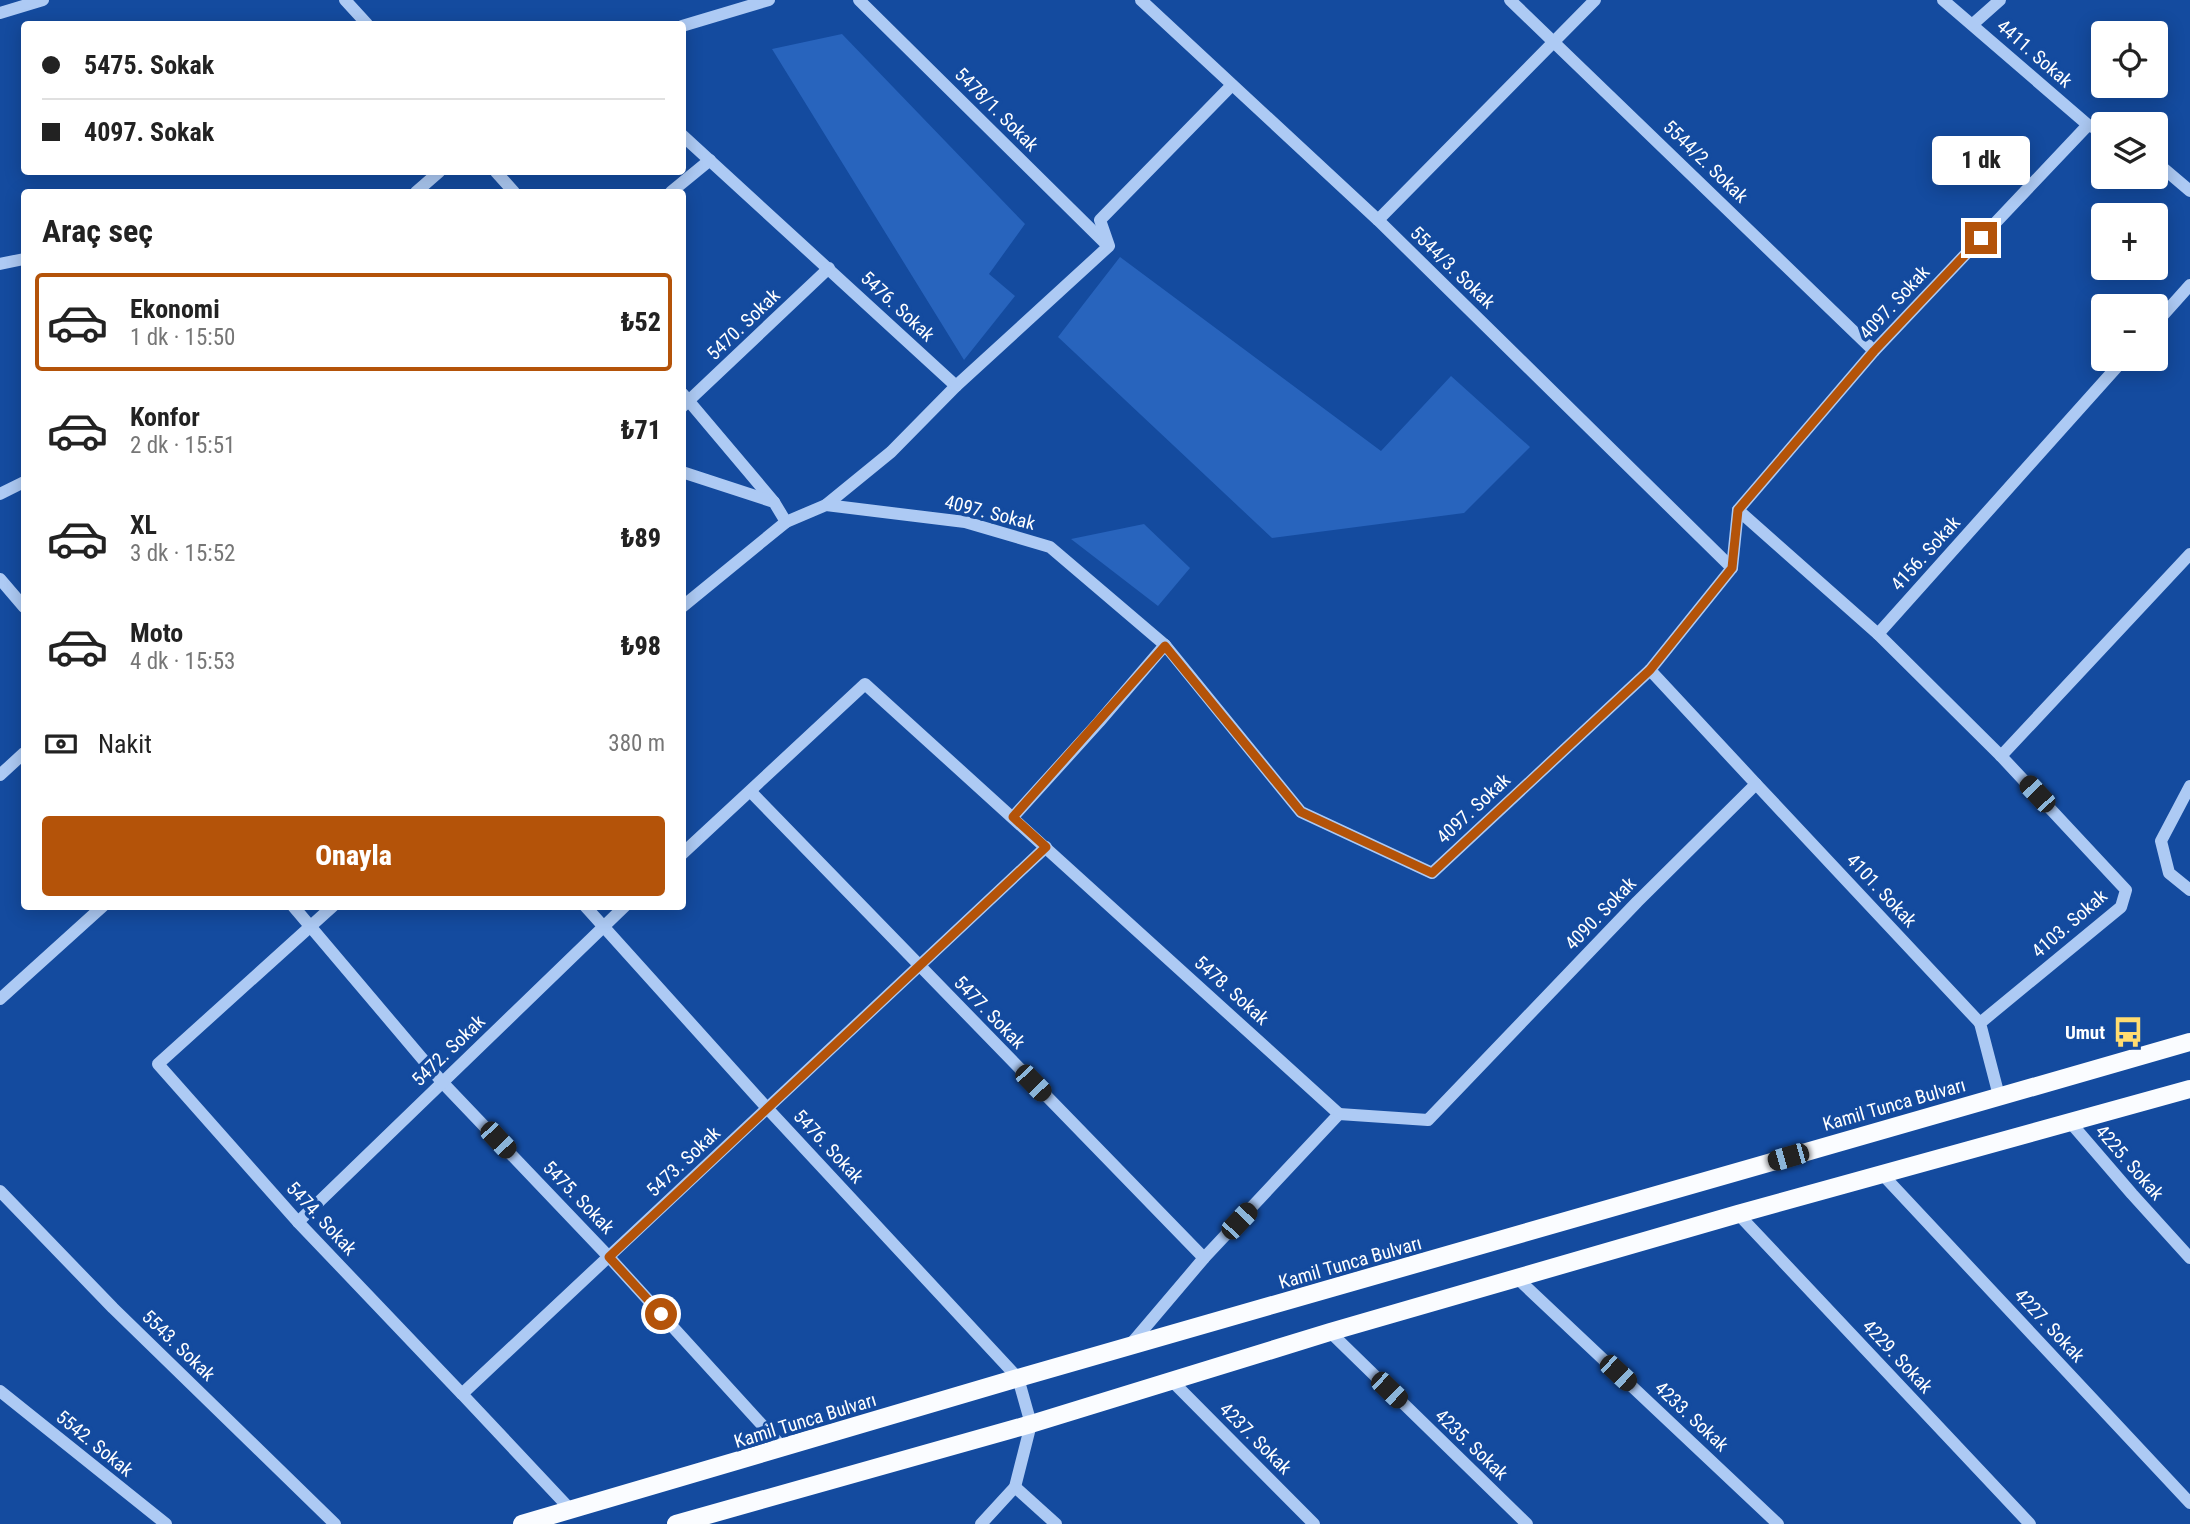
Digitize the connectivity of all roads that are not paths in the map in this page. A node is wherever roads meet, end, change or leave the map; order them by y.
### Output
1 (43, 0) edge
2 (345, 0) edge
3 (769, 0) edge
4 (859, 0) edge
5 (1141, 0) edge
6 (1510, 0) edge
7 (1595, 0) edge
8 (1943, 0) edge
9 (2000, 0) edge
10 (0, 13) edge
11 (364, 21) edge
12 (1973, 24) junction
13 (686, 25) edge
14 (1555, 41) junction
15 (1232, 85) junction
16 (2088, 125) junction
17 (2091, 126) edge
18 (686, 139) edge
19 (709, 160) junction
20 (2168, 172) edge
21 (435, 175) edge
22 (499, 175) edge
23 (419, 189) edge
24 (511, 189) edge
25 (675, 189) edge
26 (2190, 191) edge
27 (1378, 220) junction
28 (1109, 246) junction
29 (21, 260) edge
30 (0, 264) edge
31 (829, 268) junction
32 (2190, 285) edge
33 (2168, 310) edge
34 (1874, 351) junction
35 (2113, 371) edge
36 (956, 386) junction
37 (686, 399) edge
38 (686, 401) edge
39 (686, 473) edge
40 (21, 484) edge
41 (0, 494) edge
42 (774, 502) junction
43 (825, 505) junction
44 (1738, 510) junction
45 (786, 522) junction
46 (2190, 554) edge
47 (1732, 568) junction
48 (0, 579) edge
49 (21, 604) edge
50 (686, 604) edge
51 (1878, 634) junction
52 (1165, 646) junction
53 (1650, 670) junction
54 (21, 756) edge
55 (2001, 756) junction
56 (0, 775) edge
57 (1756, 784) junction
58 (2190, 786) edge
59 (751, 792) junction
60 (1013, 817) junction
61 (1046, 847) junction
62 (686, 850) edge
63 (2190, 890) edge
64 (99, 910) edge
65 (296, 910) edge
66 (330, 910) edge
67 (588, 910) edge
68 (621, 910) edge
69 (311, 927) junction
70 (603, 927) junction
71 (918, 966) junction
72 (0, 999) edge
73 (1980, 1023) junction
74 (2190, 1042) edge
75 (442, 1082) junction
76 (2190, 1089) edge
77 (1999, 1096) junction
78 (767, 1108) junction
79 (1339, 1114) junction
80 (2070, 1122) junction
81 (1882, 1174) junction
82 (0, 1191) edge
83 (1738, 1214) junction
84 (299, 1222) junction
85 (609, 1257) junction
86 (1204, 1258) junction
87 (2190, 1258) edge
88 (1518, 1279) junction
89 (1330, 1332) junction
90 (1128, 1348) junction
91 (1018, 1378) junction
92 (1171, 1380) junction
93 (0, 1391) edge
94 (462, 1394) junction
95 (1031, 1424) junction
96 (784, 1449) junction
97 (1015, 1487) junction
98 (2190, 1503) edge
99 (571, 1510) junction
100 (695, 1522) edge
101 (166, 1524) edge
102 (335, 1524) edge
103 (522, 1524) edge
104 (676, 1524) edge
105 (981, 1524) edge
106 (1056, 1524) edge
107 (1314, 1524) edge
108 (1527, 1524) edge
109 (1778, 1524) edge
110 (2030, 1524) edge

1 - 10 street
2 - 11 street
3 - 13 street
4 - 28 street, 5478/1. Sokak
5 - 15 street, 5544/3. Sokak
6 - 14 street, 5544/2. Sokak
7 - 14 street
8 - 12 street, 4411. Sokak
9 - 12 street
12 - 16 street, 4411. Sokak
14 - 27 street
14 - 34 street, 5544/2. Sokak
15 - 27 street, 5544/3. Sokak
15 - 28 street
16 - 17 street, 4411. Sokak
16 - 34 street, 4097. Sokak
18 - 19 street, 5476. Sokak
19 - 25 street
19 - 31 street, 5476. Sokak
20 - 26 street
21 - 23 street
22 - 24 street
27 - 47 street, 5544/3. Sokak
28 - 36 street
29 - 30 street
31 - 36 street, 5476. Sokak
31 - 37 street, 5470. Sokak
32 - 33 street
34 - 44 street, 4097. Sokak
35 - 51 street, 4156. Sokak
36 - 43 street
38 - 42 street
39 - 42 street
40 - 41 street
42 - 45 street
43 - 45 street
43 - 52 street, 4097. Sokak
44 - 47 street
44 - 51 street
45 - 50 street
46 - 55 street
47 - 53 street, 4097. Sokak
48 - 49 street
51 - 55 street
52 - 53 street, 4097. Sokak
52 - 60 street
53 - 57 street
54 - 56 street
55 - 73 street, 4103. Sokak
57 - 73 street, 4101. Sokak
57 - 79 street, 4090. Sokak
58 - 63 street
59 - 60 street, 5478. Sokak
59 - 62 street
59 - 71 street, 5477. Sokak
60 - 61 street, 5478. Sokak
61 - 71 street, 5473. Sokak
61 - 79 street, 5478. Sokak
64 - 72 street
65 - 69 street, 5475. Sokak
66 - 69 street
67 - 70 street, 5476. Sokak
68 - 70 street, 5472. Sokak
69 - 75 street, 5475. Sokak
69 - 84 street, 5474. Sokak
70 - 75 street, 5472. Sokak
70 - 78 street, 5476. Sokak
71 - 78 street, 5473. Sokak
71 - 86 street, 5477. Sokak
73 - 77 street
74 - 77 main road, Kamil Tunca Bulvarı
75 - 84 street, 5472. Sokak
75 - 85 street, 5475. Sokak
76 - 80 main road
77 - 90 main road, Kamil Tunca Bulvarı
78 - 85 street, 5473. Sokak
78 - 91 street, 5476. Sokak
79 - 86 street
80 - 81 main road
80 - 87 street, 4225. Sokak
81 - 83 main road
81 - 98 street, 4227. Sokak
82 - 102 street, 5543. Sokak
83 - 88 main road
83 - 110 street, 4229. Sokak
84 - 94 street, 5474. Sokak
85 - 94 street, 5473. Sokak
85 - 96 street, 5475. Sokak
86 - 90 street
88 - 89 main road
88 - 109 street, 4233. Sokak
89 - 92 main road
89 - 108 street, 4235. Sokak
90 - 91 main road, Kamil Tunca Bulvarı
91 - 95 street
91 - 96 main road, Kamil Tunca Bulvarı
92 - 95 main road
92 - 107 street, 4237. Sokak
93 - 101 street, 5542. Sokak
94 - 99 street
95 - 97 street
95 - 100 main road
96 - 99 main road, Kamil Tunca Bulvarı
97 - 105 street
97 - 106 street
99 - 103 main road, Kamil Tunca Bulvarı
100 - 104 main road

